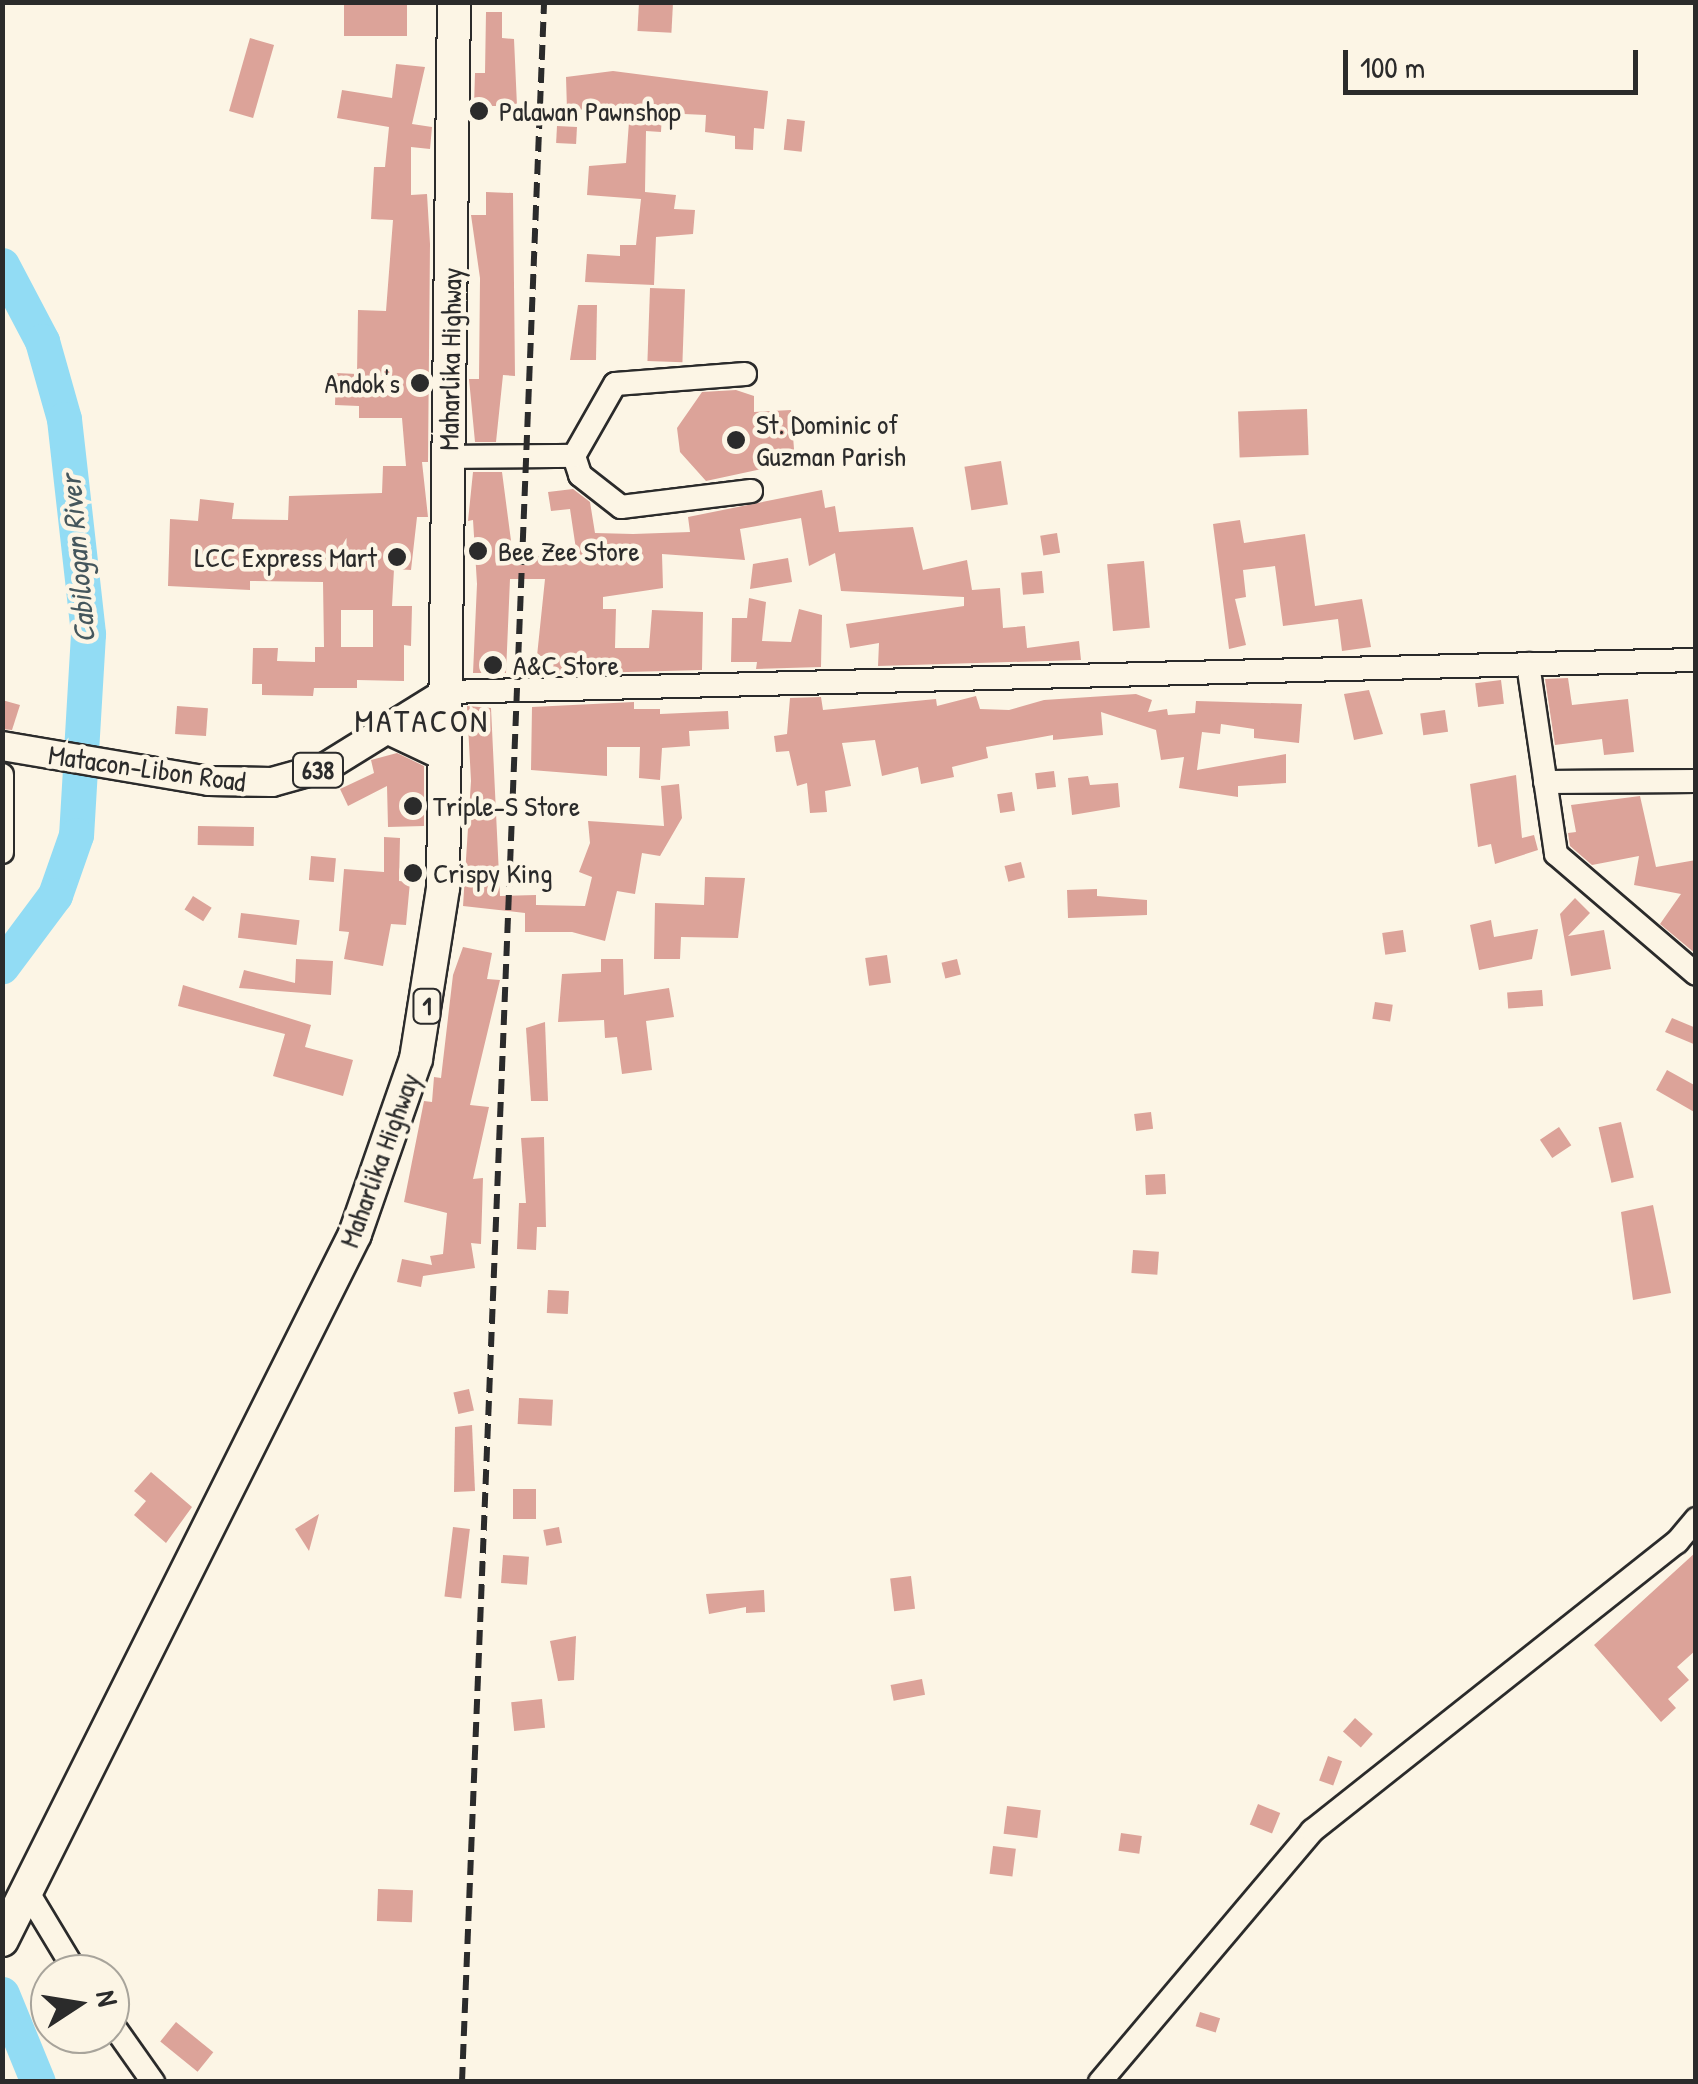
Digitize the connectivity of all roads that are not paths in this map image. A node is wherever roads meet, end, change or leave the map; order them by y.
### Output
1 (454, 2) edge
2 (745, 374) dead end
3 (574, 456) junction
4 (450, 457) junction
5 (751, 492) dead end
6 (1696, 660) edge
7 (1528, 664) junction
8 (447, 692) junction
9 (391, 731) junction
10 (12, 748) edge
11 (446, 757) junction
12 (2, 776) edge
13 (1696, 781) edge
14 (1545, 782) junction
15 (2, 852) edge
16 (1696, 974) edge
17 (1696, 1518) edge
18 (14, 1916) edge
19 (58, 1954) edge
20 (130, 2049) edge
21 (154, 2082) edge
22 (1100, 2082) edge

1 - 4 highway, Maharlika Highway / 1
2 - 3 street
3 - 4 street
3 - 5 street
4 - 8 highway, Maharlika Highway / 1
6 - 7 street
7 - 8 street
7 - 14 street
8 - 9 main road, Matacon-Libon Road / 638
8 - 11 highway, Maharlika Highway / 1
9 - 10 main road, Matacon-Libon Road / 638
9 - 11 main road
11 - 18 highway, Maharlika Highway / 1
12 - 15 street
13 - 14 street
14 - 16 street
17 - 22 street
18 - 19 street
20 - 21 street

